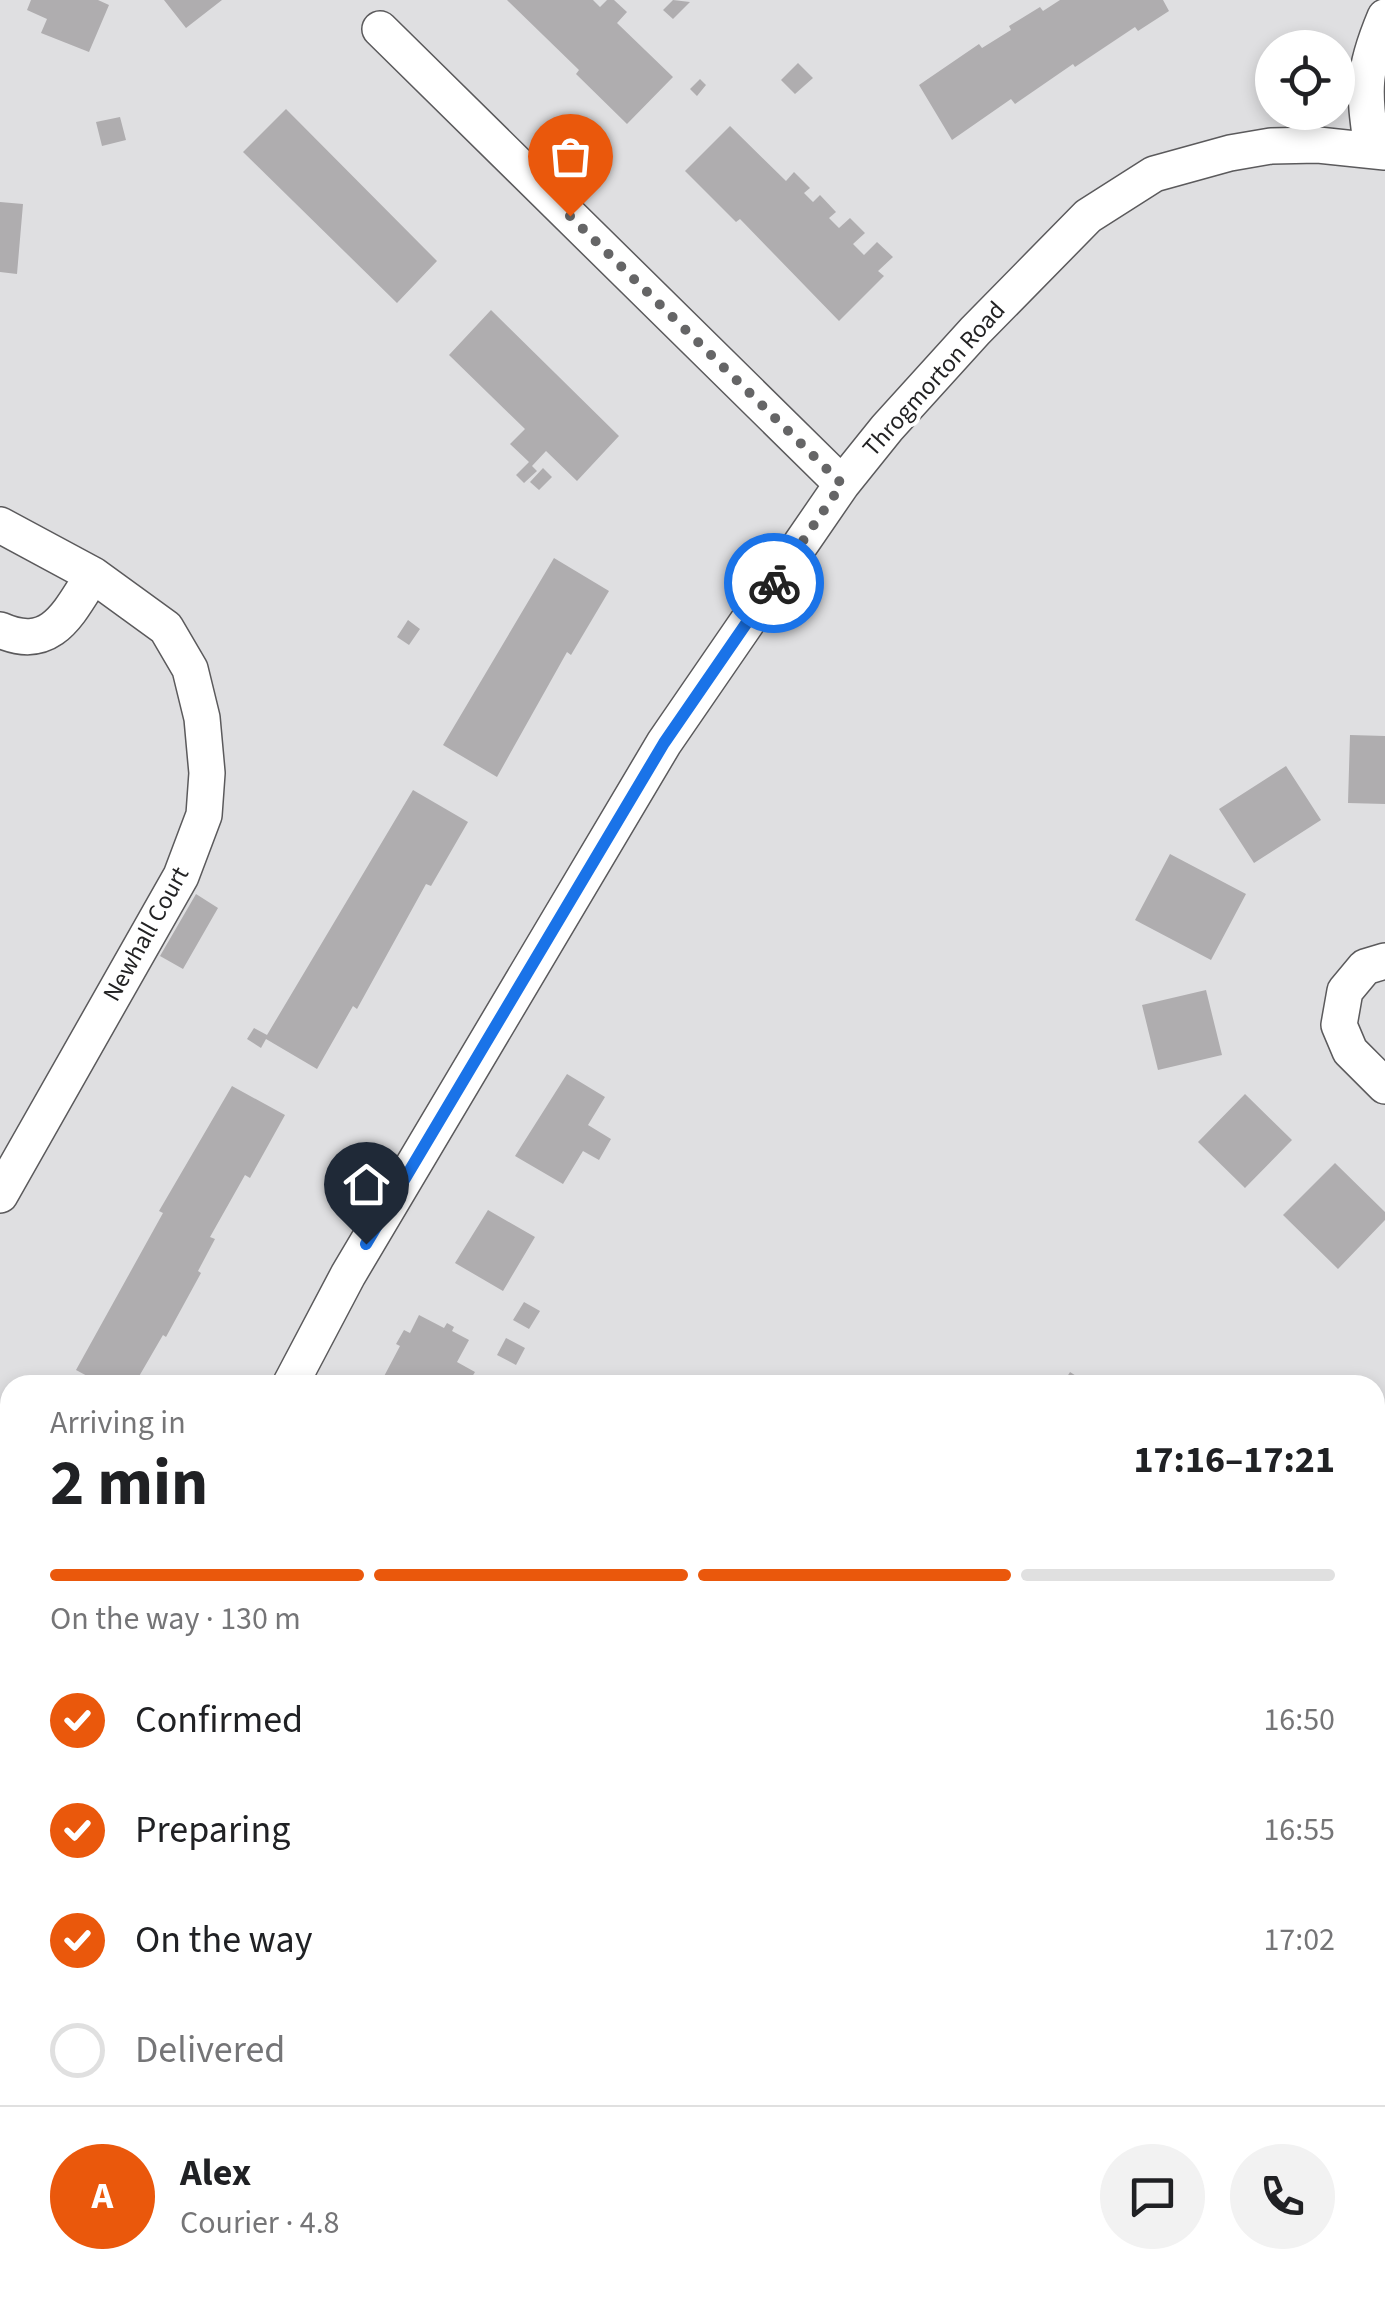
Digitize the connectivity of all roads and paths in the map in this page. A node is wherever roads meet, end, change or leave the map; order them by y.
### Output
1 (1385, 18) edge
2 (380, 28) dead end
3 (1378, 151) edge
4 (842, 484) junction
5 (0, 525) edge
6 (93, 575) junction
7 (0, 630) edge
8 (1385, 962) edge
9 (1385, 1086) edge
10 (0, 1194) edge
11 (295, 1375) edge

1 - 3 street
2 - 4 street
3 - 4 street, Throgmorton Road
4 - 11 street, Throgmorton Road
5 - 6 street, Newhall Court
6 - 7 street
6 - 10 street, Newhall Court
8 - 9 street

